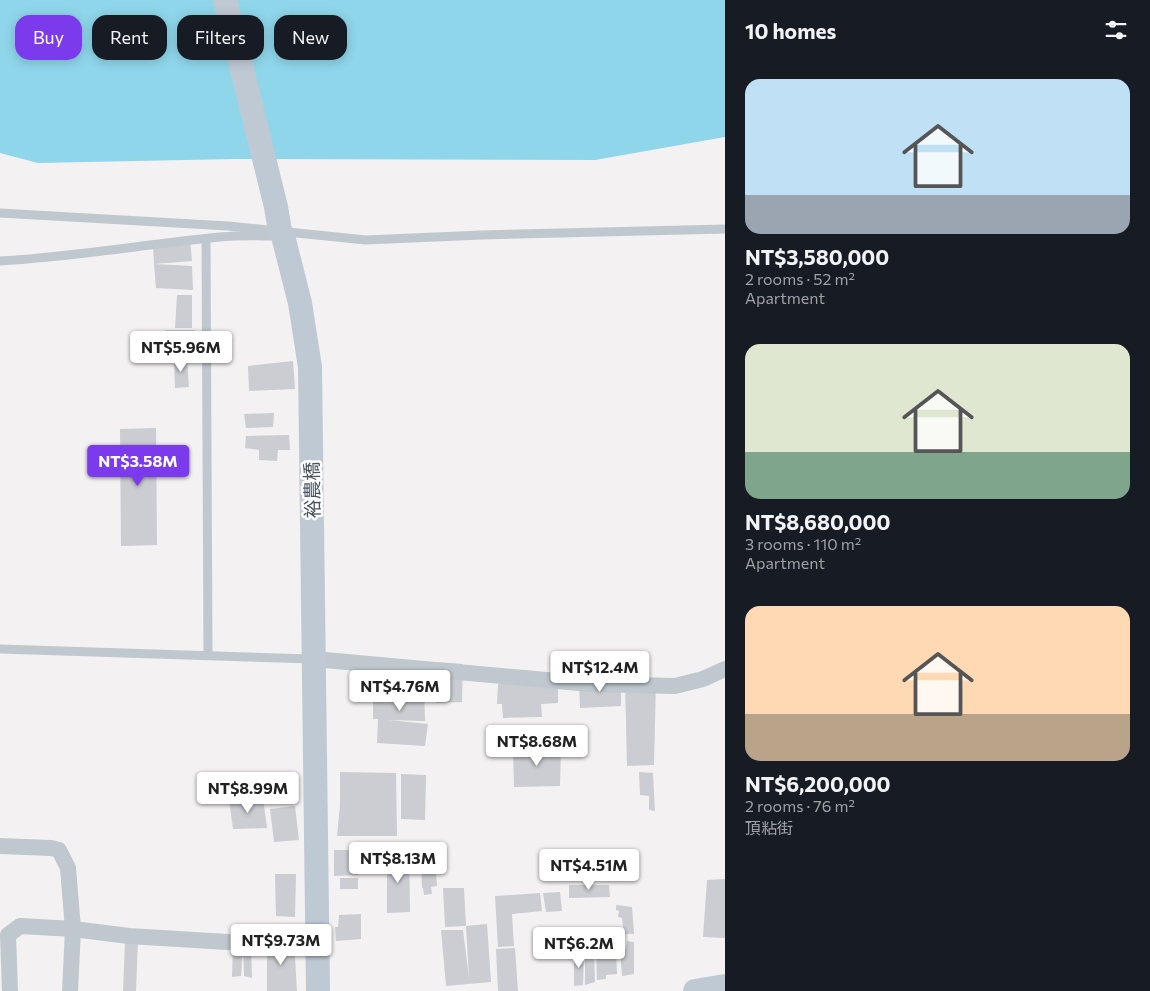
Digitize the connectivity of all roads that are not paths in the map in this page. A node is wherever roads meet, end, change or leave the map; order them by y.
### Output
1 (225, 0) edge
2 (0, 213) edge
3 (725, 229) edge
4 (281, 234) junction
5 (206, 239) junction
6 (0, 261) edge
7 (0, 649) edge
8 (208, 655) junction
9 (314, 659) junction
10 (725, 669) edge
11 (0, 846) edge
12 (73, 930) junction
13 (317, 944) junction
14 (725, 986) edge
15 (10, 991) edge
16 (70, 991) edge
17 (318, 991) edge
18 (695, 991) edge

1 - 4 street, 裕農橋
2 - 4 lane
3 - 4 lane
4 - 5 lane
4 - 9 street, 裕農橋
5 - 6 lane
5 - 8 lane
7 - 8 lane
8 - 9 lane
9 - 10 street
9 - 13 street, 裕農橋
11 - 12 street
12 - 13 street
12 - 15 street
12 - 16 street
13 - 17 street, 裕農橋
14 - 18 street

